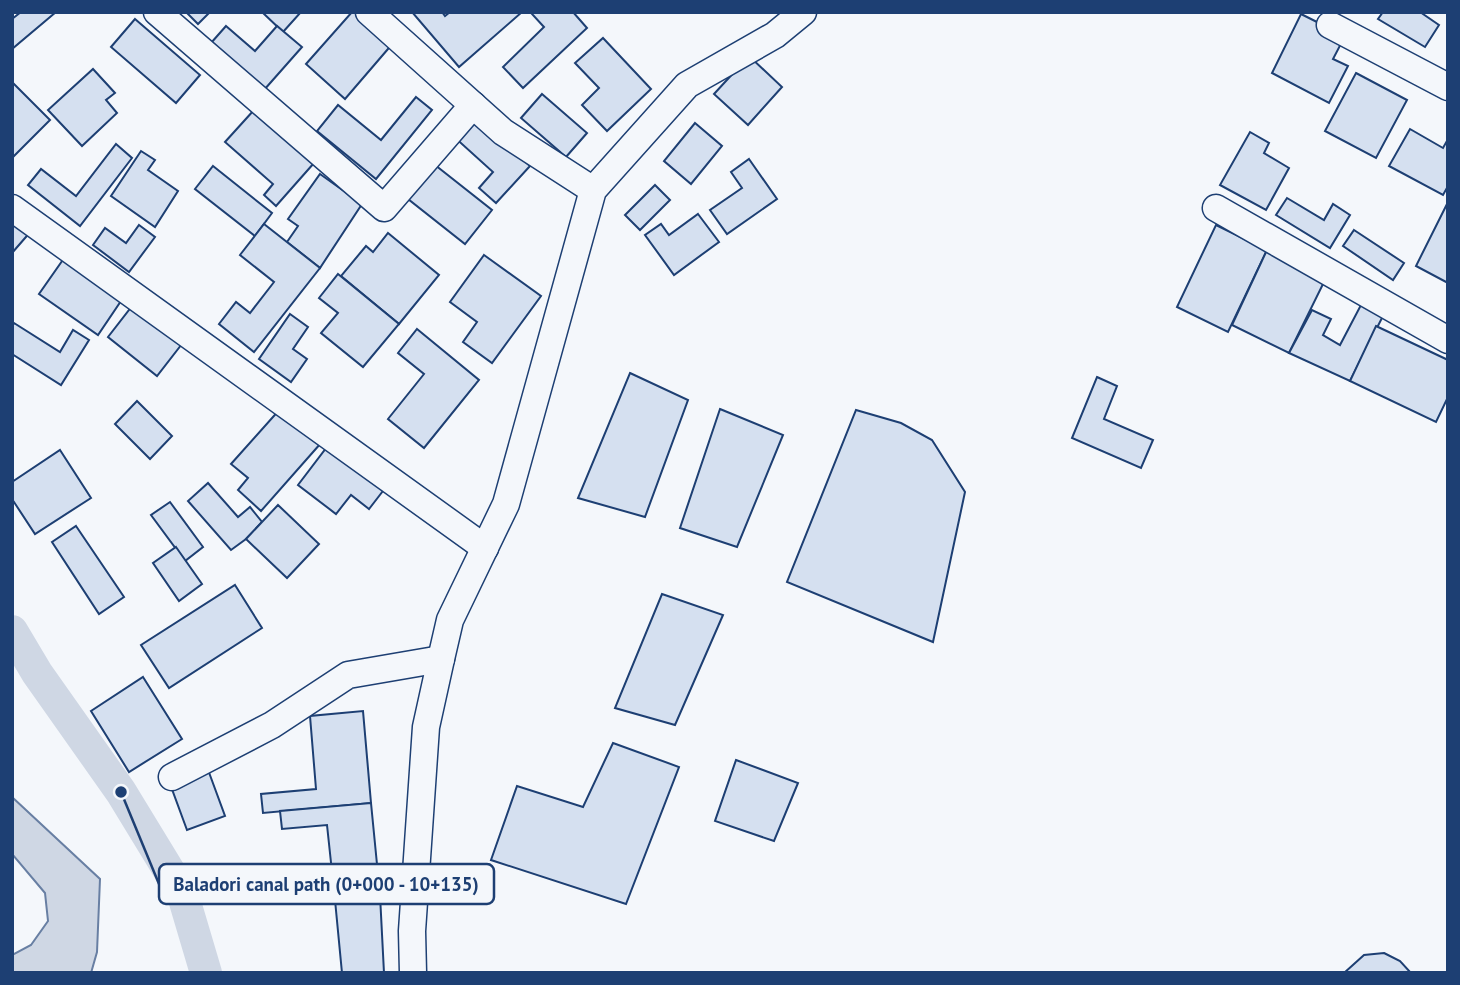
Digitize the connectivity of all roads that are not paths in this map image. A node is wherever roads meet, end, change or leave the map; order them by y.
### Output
1 (157, 12) edge
2 (369, 12) edge
3 (803, 12) edge
4 (1330, 25) dead end
5 (1448, 87) edge
6 (473, 105) junction
7 (593, 190) junction
8 (12, 208) edge
9 (1216, 208) dead end
10 (1448, 340) edge
11 (485, 548) junction
12 (441, 659) junction
13 (172, 777) dead end
14 (413, 973) edge

1 - 6 street
2 - 6 street
3 - 7 street
4 - 5 street
6 - 7 street
7 - 11 street
8 - 11 street
9 - 10 street
11 - 12 street
12 - 13 street
12 - 14 street

